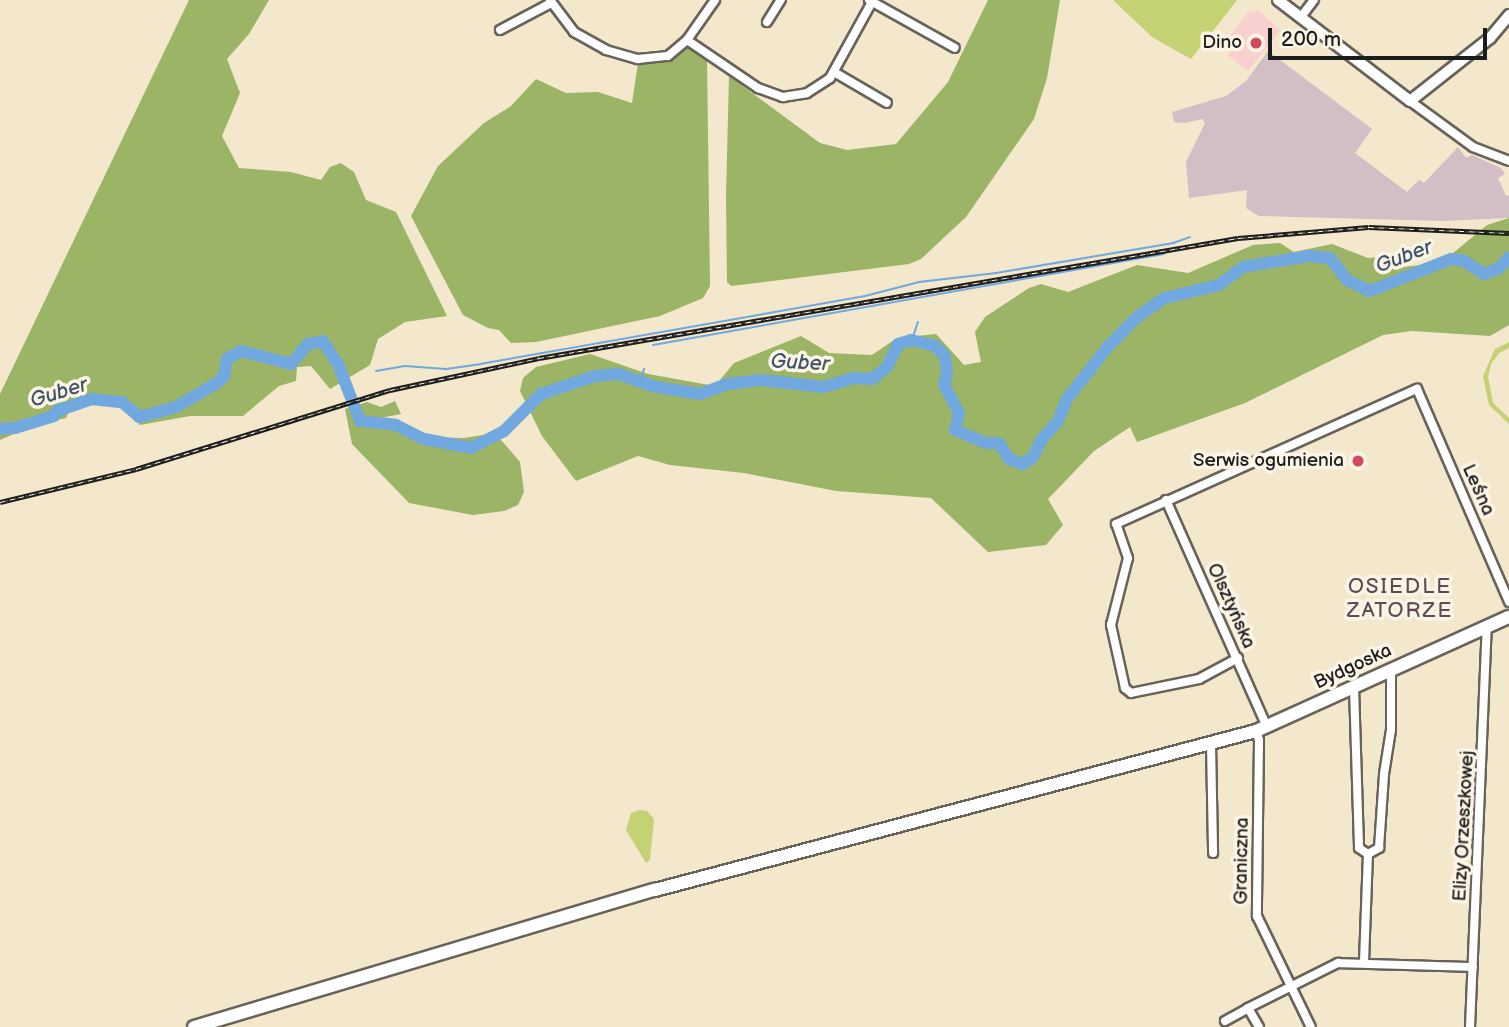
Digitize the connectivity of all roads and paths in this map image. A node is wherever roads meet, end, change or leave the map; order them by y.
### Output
1 (715, 0) edge
2 (781, 0) edge
3 (1278, 0) edge
4 (1314, 0) edge
5 (872, 1) edge
6 (551, 2) edge
7 (1509, 15) edge
8 (1301, 17) junction
9 (766, 22) dead end
10 (500, 30) dead end
11 (687, 40) junction
12 (955, 48) dead end
13 (834, 72) junction
14 (1410, 101) junction
15 (887, 103) dead end
16 (1509, 162) edge
17 (1166, 500) junction
18 (1509, 603) edge
19 (1509, 617) edge
20 (1487, 626) junction
21 (1238, 658) junction
22 (1391, 670) junction
23 (1354, 687) junction
24 (1262, 729) junction
25 (1211, 744) junction
26 (1213, 853) dead end
27 (1368, 854) junction
28 (1364, 962) junction
29 (1474, 967) junction
30 (1290, 985) junction
31 (1248, 1008) junction
32 (1225, 1021) dead end
33 (194, 1027) edge
34 (1259, 1027) edge
35 (1311, 1027) edge
36 (1470, 1027) edge

1 - 11 street
2 - 9 street
3 - 8 street
4 - 8 street
5 - 12 street
5 - 13 street
6 - 10 street
6 - 11 street
7 - 14 street
8 - 14 street
11 - 13 street
13 - 15 street
14 - 16 street
17 - 18 street, Leśna
17 - 21 street, Olsztyńska
17 - 21 street
19 - 20 main road, Bydgoska
20 - 22 main road, Bydgoska
20 - 29 street, Elizy Orzeszkowej
21 - 24 street, Olsztyńska
22 - 23 main road, Bydgoska
22 - 27 street
23 - 24 main road, Bydgoska
23 - 27 street
24 - 25 main road, Bydgoska
24 - 30 street, Graniczna
25 - 26 street
25 - 33 main road, Bydgoska
27 - 28 street
28 - 29 street
28 - 30 street
29 - 36 street, Elizy Orzeszkowej
30 - 31 street
30 - 35 street, Graniczna
31 - 32 street
31 - 34 street

